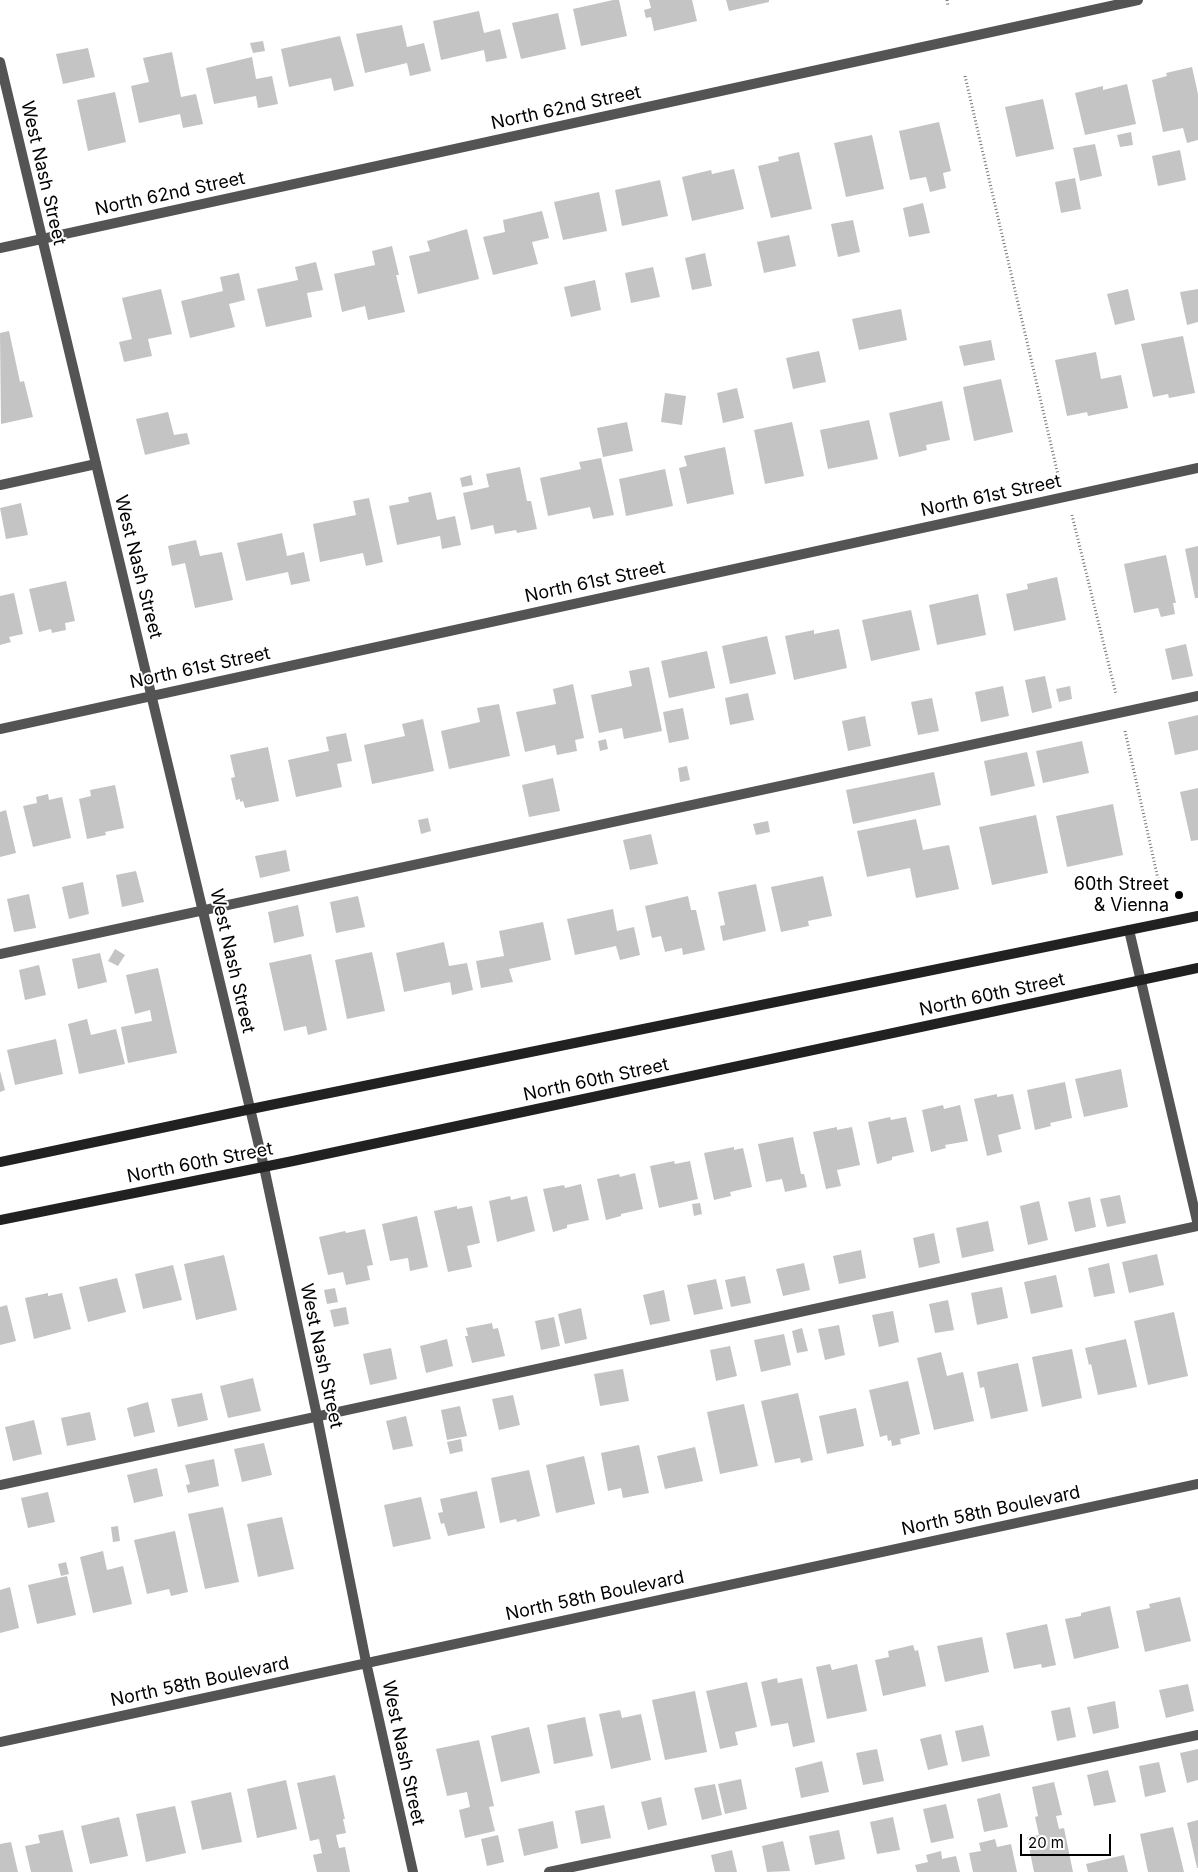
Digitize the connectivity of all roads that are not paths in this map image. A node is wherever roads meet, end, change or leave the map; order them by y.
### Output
1 (1138, 0) edge
2 (0, 62) edge
3 (42, 238) junction
4 (0, 248) edge
5 (96, 464) junction
6 (1198, 468) edge
7 (0, 485) edge
8 (152, 695) junction
9 (1198, 696) edge
10 (0, 729) edge
11 (203, 910) junction
12 (1198, 916) edge
13 (1129, 930) junction
14 (0, 954) edge
15 (1198, 968) edge
16 (1142, 980) junction
17 (251, 1109) junction
18 (0, 1162) edge
19 (264, 1167) junction
20 (0, 1220) edge
21 (1198, 1225) edge
22 (317, 1416) junction
23 (1198, 1484) edge
24 (0, 1485) edge
25 (366, 1662) junction
26 (1198, 1735) edge
27 (0, 1742) edge
28 (413, 1872) edge
29 (549, 1872) edge

1 - 3 street, North 62nd Street
2 - 3 street, West Nash Street
3 - 4 street, North 62nd Street
3 - 5 street, West Nash Street
5 - 7 street
5 - 8 street, West Nash Street
6 - 8 street, North 61st Street
8 - 10 street, North 61st Street
8 - 11 street, West Nash Street
9 - 11 street
11 - 14 street
11 - 17 street, West Nash Street
12 - 13 main road, North 60th Street
13 - 16 street
13 - 17 main road, North 60th Street
15 - 16 main road, North 60th Street
16 - 19 main road, North 60th Street
16 - 21 street
17 - 18 main road, North 60th Street
17 - 19 street, West Nash Street
19 - 20 main road, North 60th Street
19 - 22 street, West Nash Street
21 - 22 street
22 - 24 street
22 - 25 street, West Nash Street
23 - 25 street, North 58th Boulevard
25 - 27 street, North 58th Boulevard
25 - 28 street, West Nash Street
26 - 29 street

